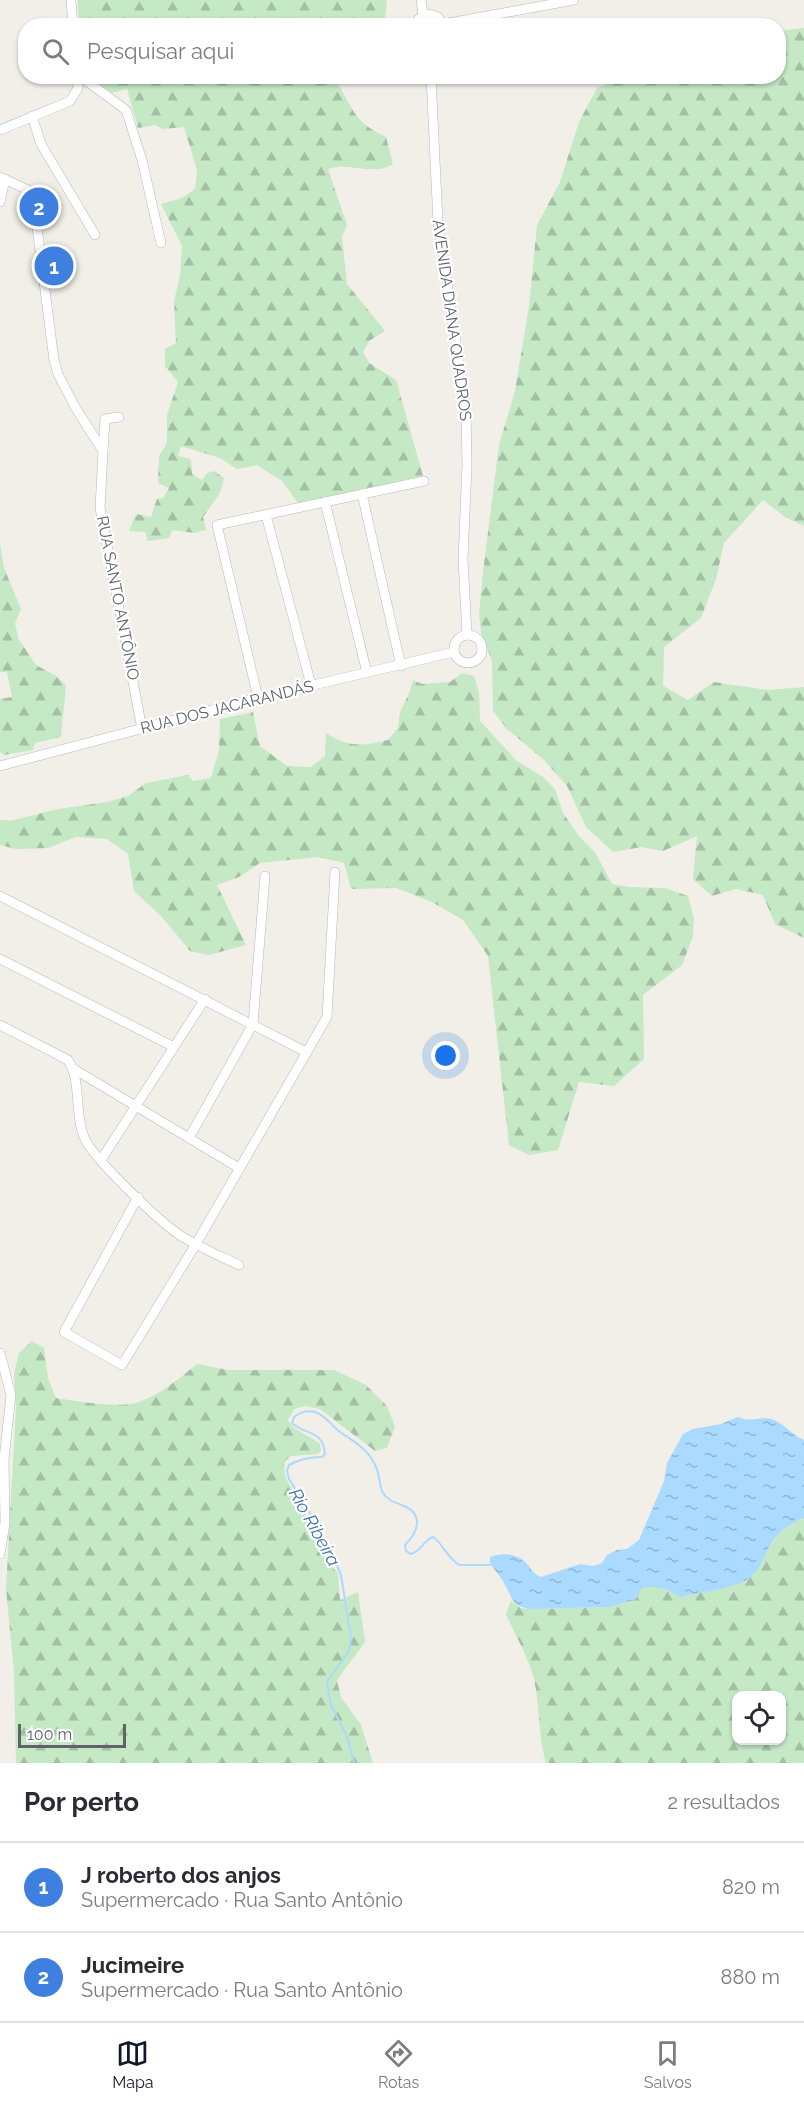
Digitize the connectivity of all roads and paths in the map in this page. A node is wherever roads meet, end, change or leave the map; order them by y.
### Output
1 (71, 0) edge
2 (421, 0) edge
3 (574, 0) edge
4 (423, 15) junction
5 (72, 18) edge
6 (419, 18) edge
7 (437, 18) edge
8 (480, 18) edge
9 (78, 84) edge
10 (90, 84) edge
11 (431, 84) edge
12 (32, 116) junction
13 (0, 130) edge
14 (3, 178) edge
15 (0, 202) edge
16 (95, 235) dead end
17 (161, 243) dead end
18 (119, 417) dead end
19 (104, 451) junction
20 (424, 481) dead end
21 (362, 494) junction
22 (325, 502) junction
23 (266, 515) junction
24 (467, 635) junction
25 (454, 652) junction
26 (401, 666) junction
27 (367, 673) junction
28 (311, 686) junction
29 (258, 698) junction
30 (142, 729) junction
31 (0, 766) edge
32 (335, 872) dead end
33 (265, 876) dead end
34 (0, 897) edge
35 (0, 959) edge
36 (205, 999) junction
37 (253, 1024) junction
38 (0, 1025) edge
39 (174, 1047) junction
40 (306, 1052) junction
41 (74, 1069) junction
42 (136, 1106) junction
43 (189, 1138) junction
44 (101, 1160) junction
45 (239, 1168) junction
46 (138, 1197) junction
47 (196, 1244) junction
48 (239, 1265) dead end
49 (0, 1353) edge
50 (0, 1554) edge

1 - 5 street
2 - 4 street
3 - 8 street
4 - 6 street
4 - 7 street
9 - 12 street
10 - 17 street
11 - 24 street, AVENIDA DIANA QUADROS
12 - 13 street
12 - 16 street
14 - 15 street
14 - 19 street
18 - 19 street, RUA SANTO ANTÔNIO
19 - 30 street, RUA SANTO ANTÔNIO
20 - 21 street
21 - 22 street
21 - 26 street
22 - 23 street
22 - 27 street
23 - 28 street
23 - 29 street
24 - 25 street
24 - 25 street
25 - 26 street, RUA DOS JACARANDÁS
26 - 27 street, RUA DOS JACARANDÁS
27 - 28 street, RUA DOS JACARANDÁS
28 - 29 street, RUA DOS JACARANDÁS
29 - 30 street, RUA DOS JACARANDÁS
30 - 31 street, RUA DOS JACARANDÁS
32 - 40 street
33 - 37 street
34 - 36 street
35 - 39 street
36 - 37 street
36 - 39 street
37 - 40 street
37 - 43 street
38 - 41 street
39 - 42 street
40 - 45 street
41 - 42 street
41 - 44 street
42 - 43 street
42 - 44 street
43 - 45 street
44 - 46 street
45 - 47 street
46 - 47 street
46 - 47 street
47 - 48 street
49 - 50 street

